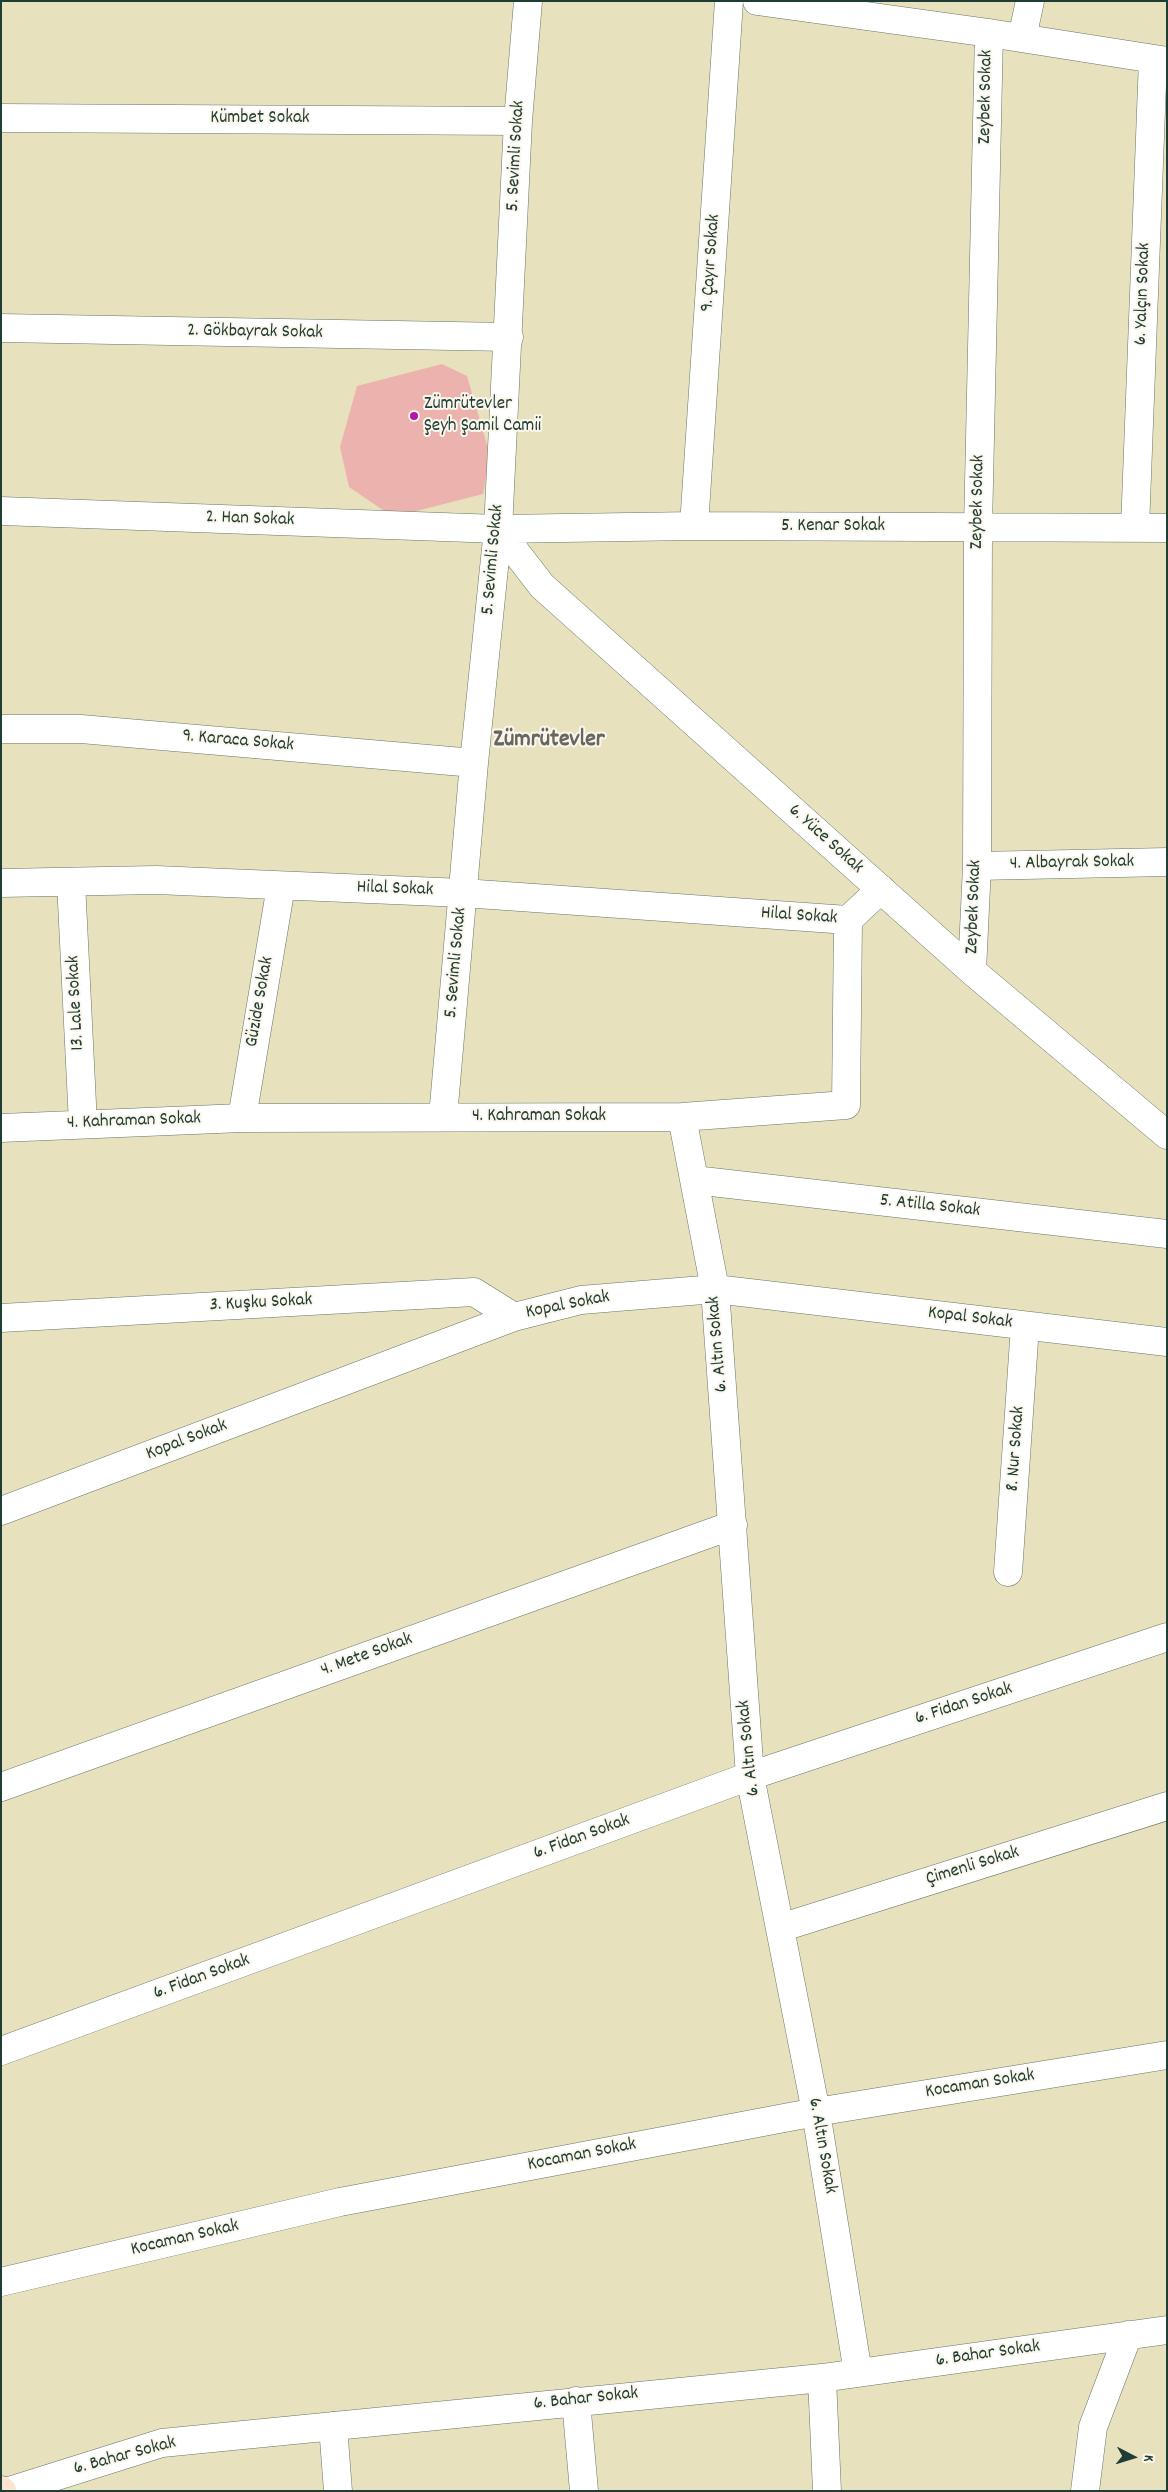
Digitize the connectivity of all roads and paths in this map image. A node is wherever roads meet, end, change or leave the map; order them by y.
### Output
1 (528, 1) edge
2 (729, 1) edge
3 (757, 1) edge
4 (1030, 1) edge
5 (843, 7) edge
6 (989, 33) junction
7 (1022, 38) junction
8 (1160, 60) edge
9 (1, 118) edge
10 (518, 121) junction
11 (1, 328) edge
12 (508, 337) junction
13 (1, 511) edge
14 (694, 526) junction
15 (978, 528) junction
16 (1136, 528) junction
17 (1167, 528) edge
18 (498, 529) junction
19 (1, 729) edge
20 (474, 763) junction
21 (1167, 862) edge
22 (976, 866) junction
23 (71, 882) junction
24 (1, 883) edge
25 (281, 886) junction
26 (881, 890) junction
27 (463, 893) junction
28 (848, 920) junction
29 (972, 971) junction
30 (443, 1117) junction
31 (242, 1118) junction
32 (682, 1118) junction
33 (83, 1124) junction
34 (1, 1128) edge
35 (1167, 1135) edge
36 (694, 1180) junction
37 (1167, 1234) edge
38 (715, 1289) junction
39 (514, 1317) junction
40 (1, 1318) edge
41 (1025, 1326) junction
42 (1167, 1342) edge
43 (1, 1511) edge
44 (733, 1525) junction
45 (1008, 1572) dead end
46 (1167, 1637) edge
47 (750, 1776) junction
48 (1, 1787) edge
49 (1167, 1806) edge
50 (780, 1928) junction
51 (1, 2051) edge
52 (1167, 2055) edge
53 (816, 2112) junction
54 (1, 2282) edge
55 (1167, 2330) edge
56 (1128, 2335) junction
57 (858, 2373) junction
58 (822, 2378) junction
59 (576, 2401) junction
60 (333, 2426) junction
61 (10, 2491) edge
62 (338, 2491) edge
63 (584, 2491) edge
64 (827, 2491) edge
65 (1085, 2491) edge

1 - 10 street, 5. Sevimli Sokak
2 - 14 street, 9. Çayır Sokak
3 - 5 street
4 - 7 street, Zeybek Sokak
5 - 6 street
6 - 7 street
6 - 15 street, Zeybek Sokak
7 - 8 street
8 - 16 street, 6. Yalçın Sokak
9 - 10 street, Kümbet Sokak
10 - 12 street, 5. Sevimli Sokak
11 - 12 street, 2. Gökbayrak Sokak
12 - 18 street, 5. Sevimli Sokak
13 - 18 street, 2. Han Sokak
14 - 15 street, 5. Kenar Sokak
14 - 18 street, 5. Kenar Sokak
15 - 16 street, 5. Kenar Sokak
15 - 22 street, Zeybek Sokak
16 - 17 street, 5. Kenar Sokak
18 - 20 street, 5. Sevimli Sokak
18 - 26 street, 6. Yüce Sokak
19 - 20 street, 9. Karaca Sokak
20 - 27 street, 5. Sevimli Sokak
21 - 22 street, 4. Albayrak Sokak
22 - 29 street, Zeybek Sokak
23 - 24 street, Hilal Sokak
23 - 25 street, Hilal Sokak
23 - 33 street, 13. Lale Sokak
25 - 27 street, Hilal Sokak
25 - 31 street, Güzide Sokak
26 - 28 street
26 - 29 street, 6. Yüce Sokak
27 - 28 street, Hilal Sokak
27 - 30 street, 5. Sevimli Sokak
28 - 32 street, 4. Kahraman Sokak
29 - 35 street, 6. Yüce Sokak
30 - 31 street, 4. Kahraman Sokak
30 - 32 street, 4. Kahraman Sokak
31 - 33 street, 4. Kahraman Sokak
32 - 36 street, 6. Altın Sokak
33 - 34 street, 4. Kahraman Sokak
36 - 37 street, 5. Atilla Sokak
36 - 38 street, 6. Altın Sokak
38 - 39 street, Kopal Sokak
38 - 41 street, Kopal Sokak
38 - 44 street, 6. Altın Sokak
39 - 40 street, 3. Kuşku Sokak
39 - 43 street, Kopal Sokak
41 - 42 street, Kopal Sokak
41 - 45 street, 8. Nur Sokak
44 - 47 street, 6. Altın Sokak
44 - 48 street, 4. Mete Sokak
46 - 47 street, 6. Fidan Sokak
47 - 50 street, 6. Altın Sokak
47 - 51 street, 6. Fidan Sokak
49 - 50 street, Çimenli Sokak
50 - 53 street, 6. Altın Sokak
52 - 53 street, Kocaman Sokak
53 - 54 street, Kocaman Sokak
53 - 57 street, 6. Altın Sokak
55 - 56 street, 6. Bahar Sokak
56 - 57 street, 6. Bahar Sokak
56 - 65 street
57 - 58 street, 6. Bahar Sokak
58 - 59 street, 6. Bahar Sokak
58 - 64 street
59 - 60 street, 6. Bahar Sokak
59 - 63 street
60 - 61 street, 6. Bahar Sokak
60 - 62 street

